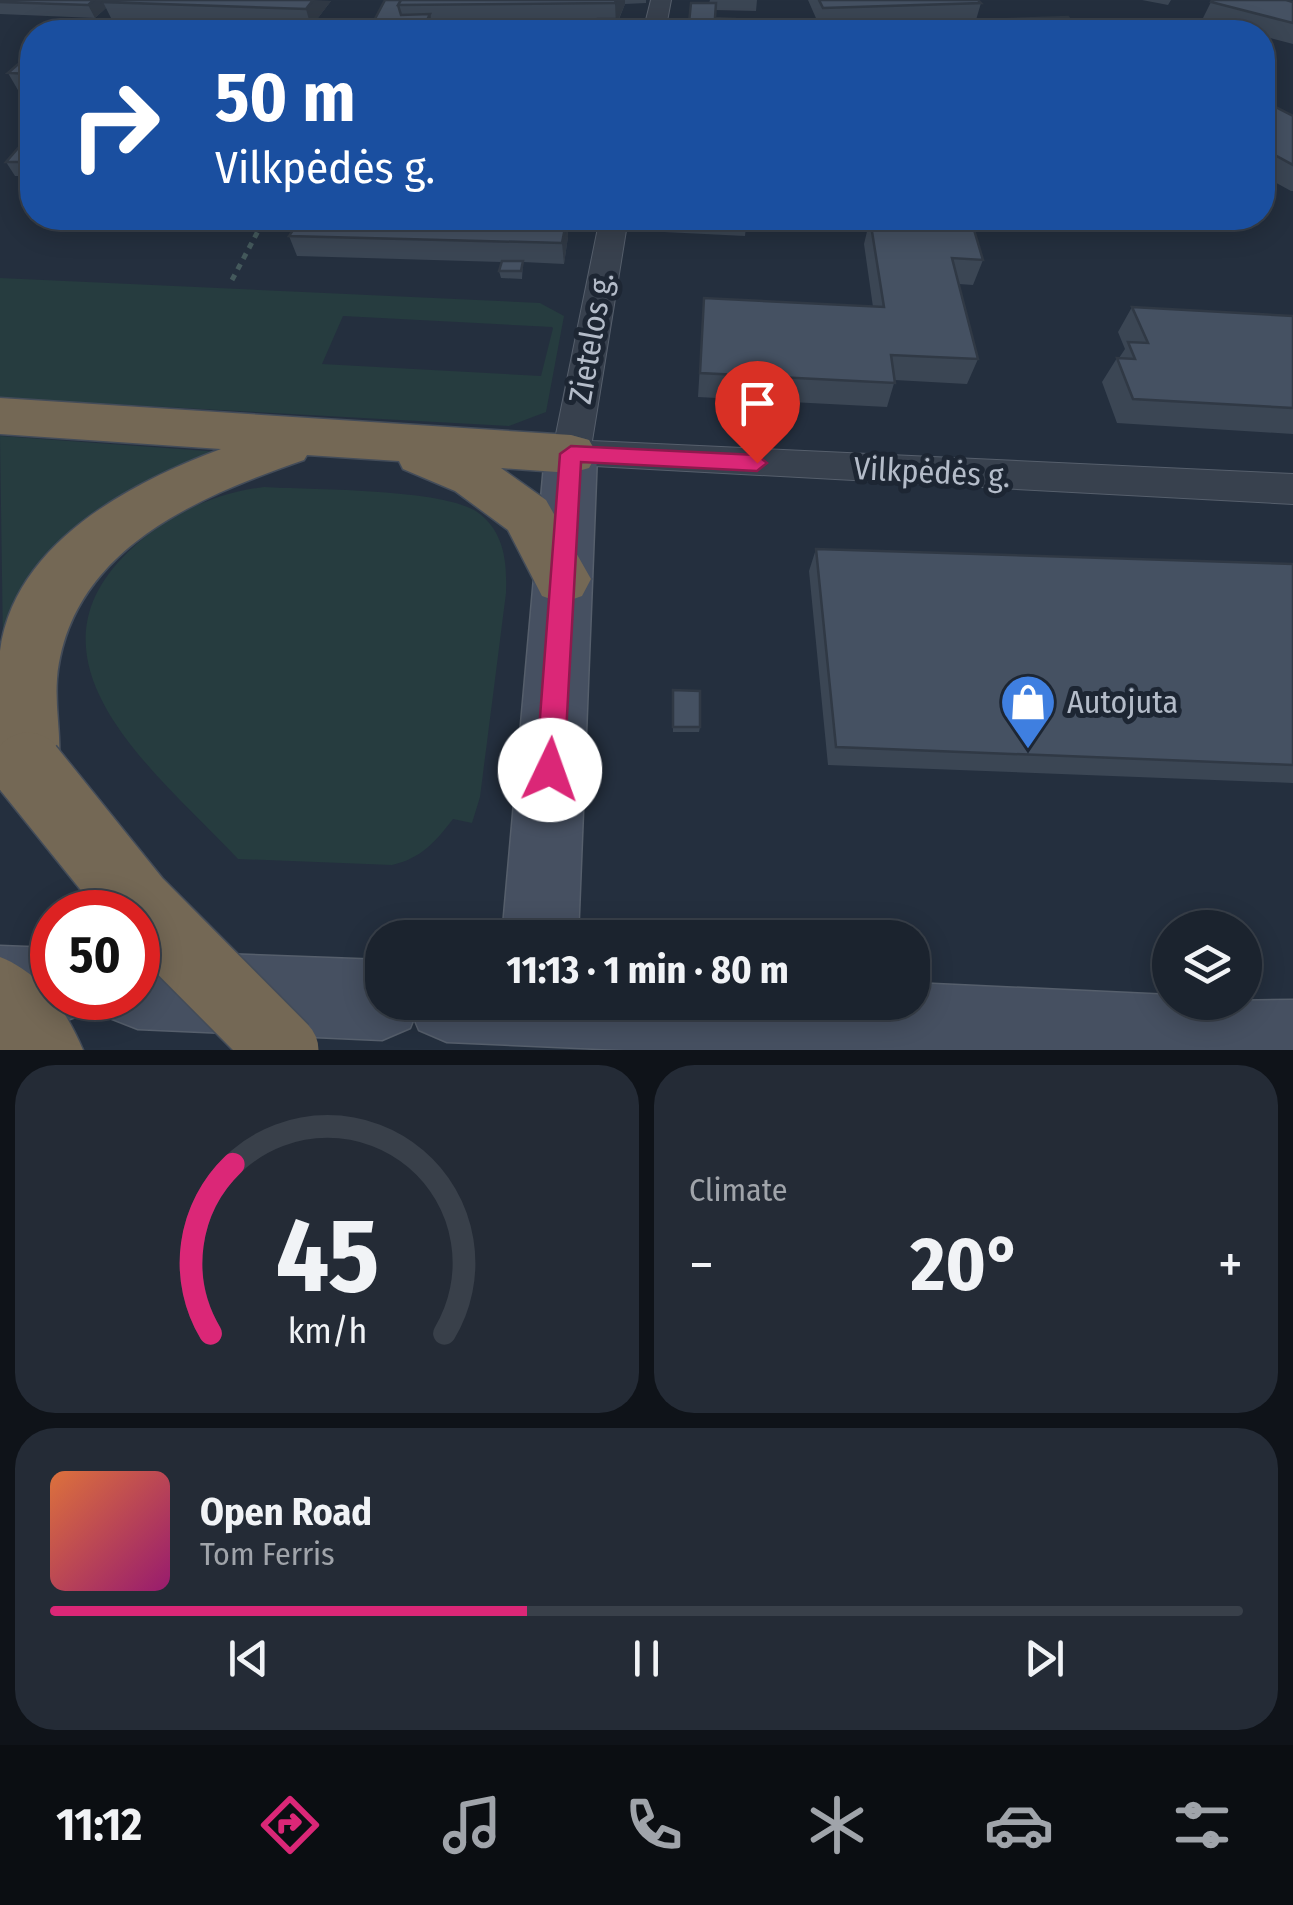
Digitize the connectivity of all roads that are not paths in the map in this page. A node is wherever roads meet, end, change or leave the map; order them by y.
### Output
1 (612, 230) edge
2 (0, 416) edge
3 (318, 438) junction
4 (390, 442) junction
5 (571, 454) junction
6 (1293, 489) edge
7 (562, 579) junction
8 (14, 746) edge
9 (542, 920) edge
10 (0, 985) edge
11 (30, 986) edge
12 (160, 991) edge
13 (0, 996) edge
14 (365, 999) edge
15 (930, 1013) edge
16 (1293, 1041) edge
17 (42, 1050) edge
18 (284, 1050) edge

1 - 5 street, Zietelos g.
2 - 3 highway
3 - 4 highway
3 - 8 highway
4 - 5 highway
4 - 7 highway
5 - 6 street, Vilkpėdės g.
5 - 7 main road, Zietelos g.
7 - 9 main road, Zietelos g.
8 - 18 highway, bridge
10 - 11 main road
12 - 14 main road
13 - 17 highway
15 - 16 main road

